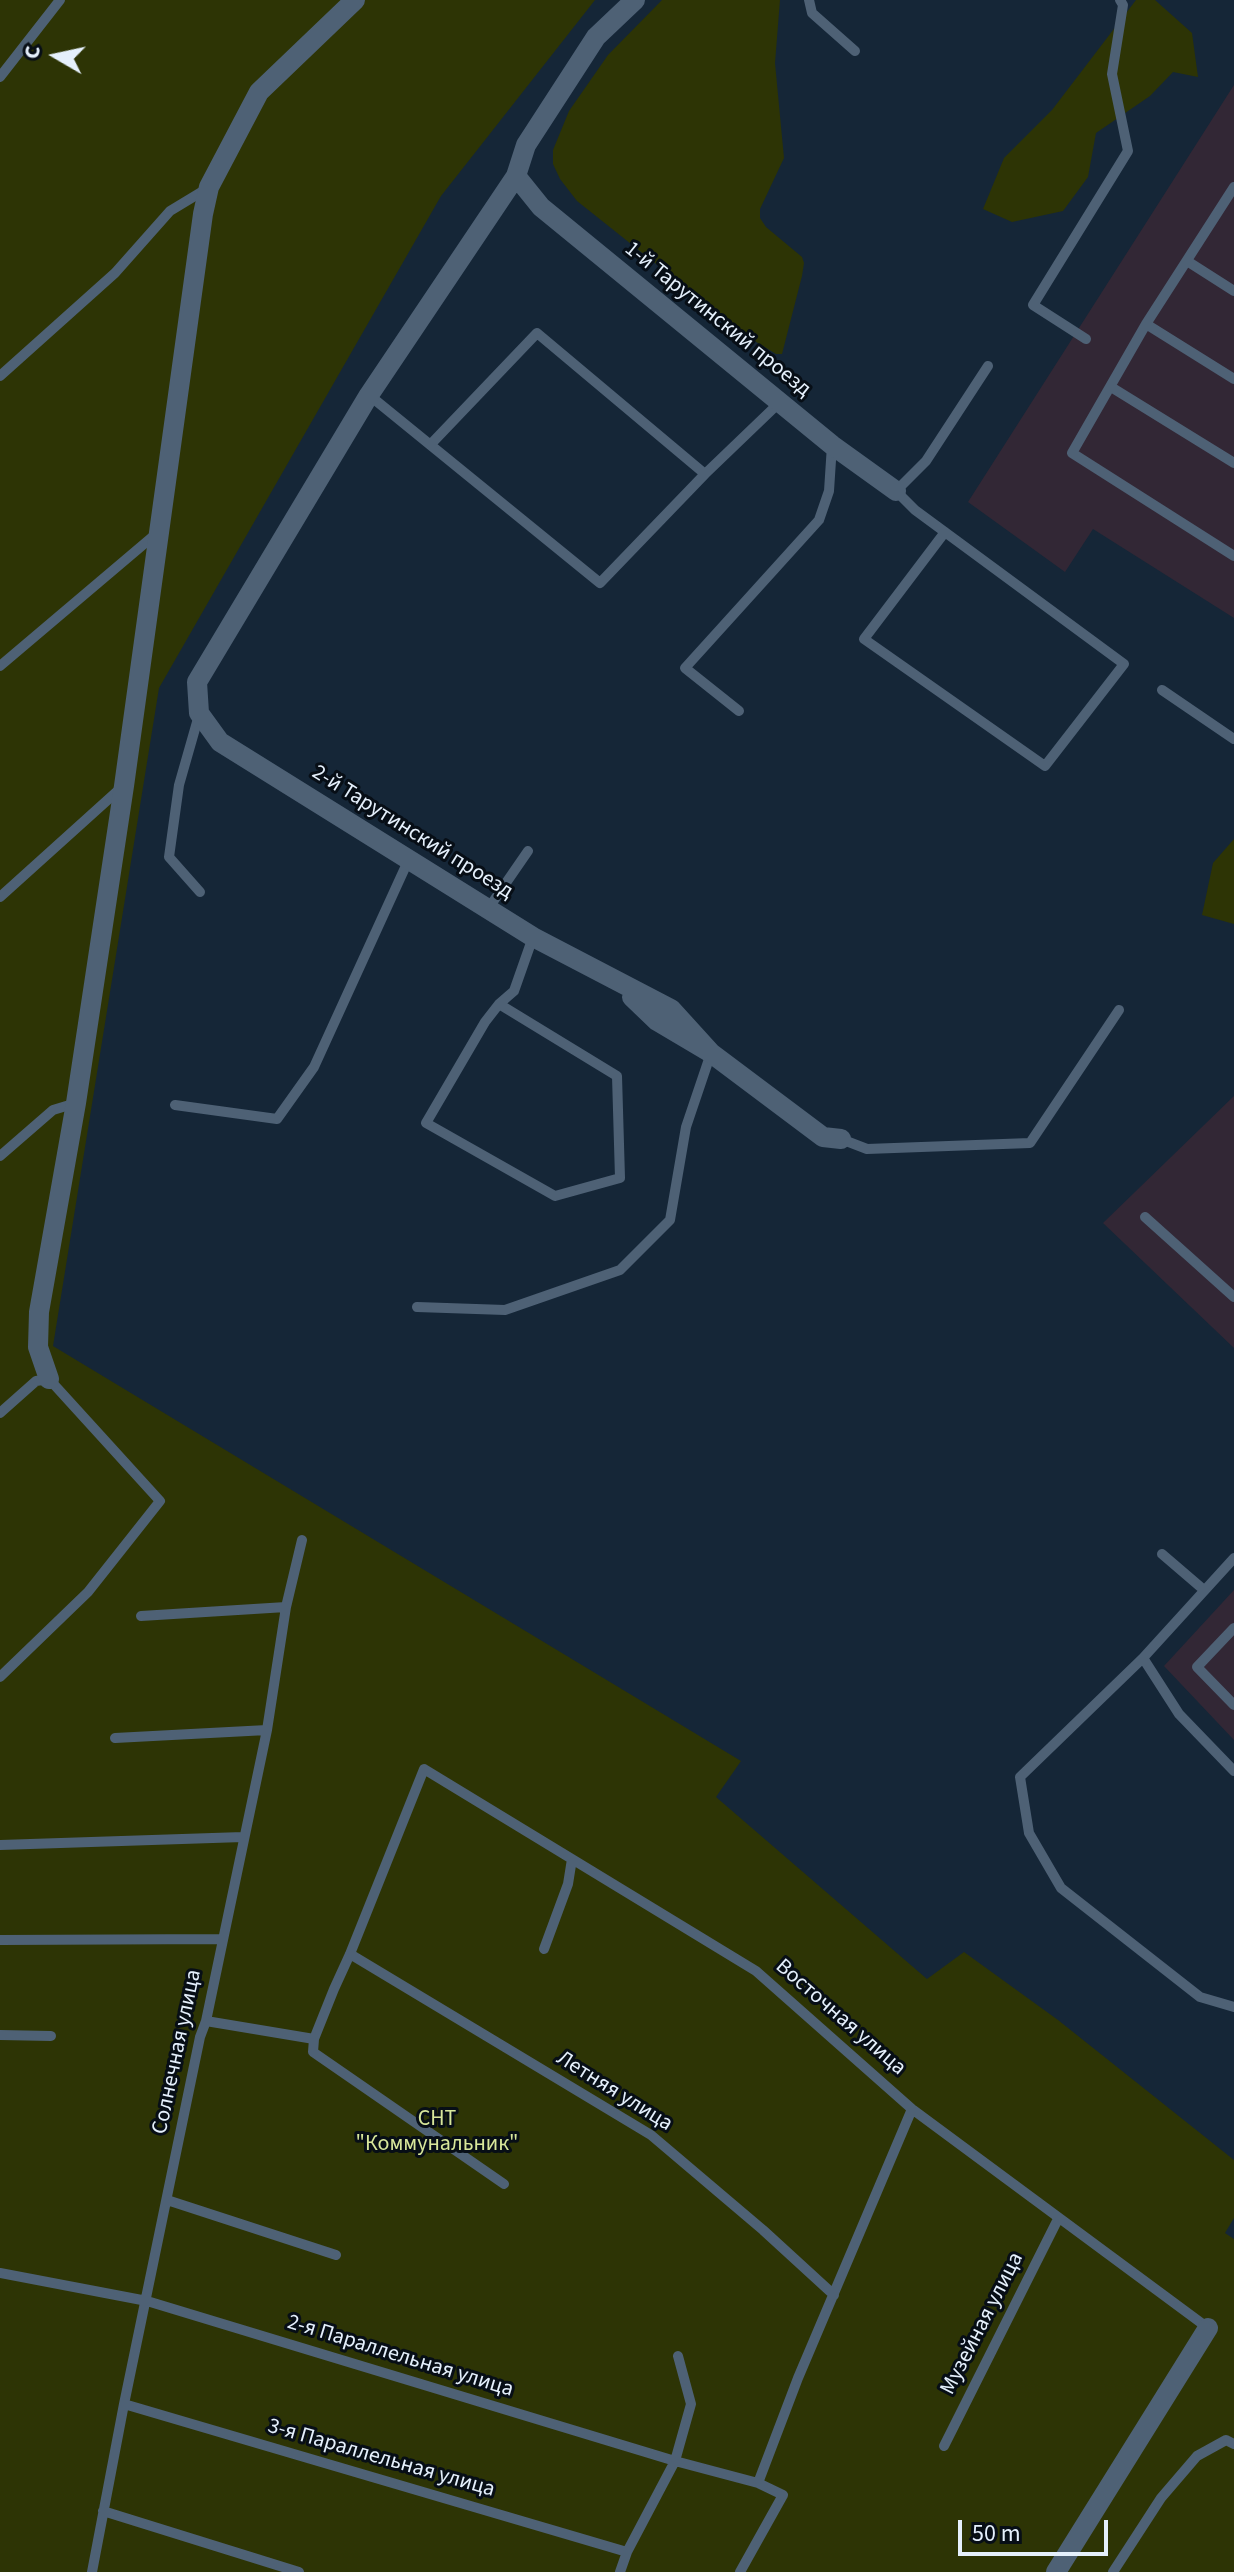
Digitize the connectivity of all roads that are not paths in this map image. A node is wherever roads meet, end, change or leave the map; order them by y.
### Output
1 (60, 0) edge
2 (355, 0) edge
3 (635, 0) edge
4 (809, 0) edge
5 (1120, 0) edge
6 (855, 51) dead end
7 (0, 77) edge
8 (516, 176) junction
9 (209, 187) junction
10 (1234, 187) edge
11 (1229, 206) edge
12 (1187, 261) junction
13 (1234, 291) edge
14 (1146, 324) junction
15 (1086, 339) dead end
16 (988, 366) dead end
17 (0, 376) edge
18 (1234, 379) edge
19 (1111, 387) junction
20 (369, 395) junction
21 (780, 402) junction
22 (431, 444) junction
23 (832, 445) junction
24 (1234, 463) edge
25 (705, 474) junction
26 (896, 491) junction
27 (158, 532) junction
28 (945, 532) junction
29 (1234, 556) edge
30 (0, 666) edge
31 (1162, 690) dead end
32 (739, 711) dead end
33 (199, 713) junction
34 (1234, 739) edge
35 (124, 786) junction
36 (528, 851) dead end
37 (409, 859) junction
38 (200, 892) dead end
39 (0, 897) edge
40 (488, 909) junction
41 (533, 937) junction
42 (499, 1004) junction
43 (1119, 1010) dead end
44 (711, 1053) junction
45 (76, 1103) junction
46 (175, 1105) dead end
47 (841, 1139) joint
48 (0, 1156) edge
49 (1145, 1217) dead end
50 (1234, 1297) edge
51 (417, 1307) dead end
52 (49, 1379) junction
53 (0, 1413) edge
54 (302, 1540) dead end
55 (1162, 1554) dead end
56 (1234, 1558) edge
57 (1204, 1590) junction
58 (286, 1607) junction
59 (141, 1616) dead end
60 (1234, 1628) edge
61 (1143, 1658) junction
62 (0, 1677) edge
63 (1234, 1705) edge
64 (267, 1730) junction
65 (115, 1738) dead end
66 (1234, 1771) edge
67 (243, 1837) junction
68 (0, 1845) edge
69 (572, 1859) junction
70 (223, 1939) junction
71 (0, 1940) edge
72 (544, 1949) dead end
73 (350, 1954) junction
74 (1234, 2007) edge
75 (206, 2021) junction
76 (0, 2035) edge
77 (51, 2036) dead end
78 (314, 2039) junction
79 (912, 2109) junction
80 (504, 2184) dead end
81 (167, 2200) junction
82 (1058, 2219) junction
83 (336, 2255) dead end
84 (0, 2273) edge
85 (834, 2295) junction
86 (147, 2301) junction
87 (1208, 2328) joint
88 (678, 2356) dead end
89 (124, 2404) junction
90 (1234, 2444) edge
91 (944, 2446) dead end
92 (675, 2461) junction
93 (758, 2483) junction
94 (103, 2511) junction
95 (627, 2552) junction
96 (92, 2572) edge
97 (299, 2572) edge
98 (620, 2572) edge
99 (740, 2572) edge
100 (1056, 2572) edge
101 (1113, 2572) edge

1 - 7 lane
2 - 9 street
3 - 8 street
4 - 6 lane
5 - 15 lane
8 - 20 street
8 - 21 street, 1-й Тарутинский проезд
9 - 17 lane
9 - 27 street
10 - 11 lane
11 - 12 lane
12 - 13 lane
12 - 14 lane
14 - 18 lane
14 - 19 lane
16 - 26 lane
19 - 24 lane
19 - 29 lane
20 - 22 lane
20 - 33 street
21 - 23 street, 1-й Тарутинский проезд
21 - 25 lane
22 - 25 lane
22 - 25 lane
23 - 26 street, 1-й Тарутинский проезд
23 - 32 lane
26 - 28 lane
27 - 30 lane
27 - 35 street
28 - 28 lane
31 - 34 lane
33 - 37 street, 2-й Тарутинский проезд
33 - 38 lane
35 - 39 lane
35 - 45 street
36 - 40 lane
37 - 40 street, 2-й Тарутинский проезд
37 - 46 lane
40 - 41 street, 2-й Тарутинский проезд
41 - 42 lane
41 - 44 street, 2-й Тарутинский проезд
42 - 42 lane
43 - 47 lane
44 - 47 street, 2-й Тарутинский проезд
44 - 51 lane
45 - 48 lane
45 - 52 street
49 - 50 lane
52 - 53 lane
52 - 62 lane
54 - 58 lane, Солнечная улица
55 - 57 lane
56 - 57 lane
57 - 61 lane
58 - 59 lane
58 - 64 lane, Солнечная улица
60 - 63 lane
61 - 66 lane
61 - 74 lane
64 - 65 lane
64 - 67 lane, Солнечная улица
67 - 68 lane
67 - 70 lane, Солнечная улица
69 - 72 lane
69 - 73 lane, Восточная улица
69 - 79 lane, Восточная улица
70 - 71 lane
70 - 75 lane, Солнечная улица
73 - 78 lane
73 - 85 lane, Летняя улица
75 - 78 lane
75 - 81 lane, Солнечная улица
76 - 77 lane
78 - 80 lane
79 - 82 lane, Восточная улица
79 - 85 lane
81 - 83 lane
81 - 86 lane, Солнечная улица
82 - 87 lane, Восточная улица
82 - 91 lane, Музейная улица
84 - 86 lane, 2-я Параллельная улица
85 - 93 lane
86 - 89 lane, Солнечная улица
86 - 92 lane, 2-я Параллельная улица
87 - 100 street
88 - 92 lane
89 - 94 lane, Солнечная улица
89 - 95 lane, 3-я Параллельная улица
90 - 101 lane
92 - 93 lane, 2-я Параллельная улица
92 - 95 lane
93 - 99 lane, 2-я Параллельная улица
94 - 96 lane, Солнечная улица
94 - 97 lane
95 - 98 lane

